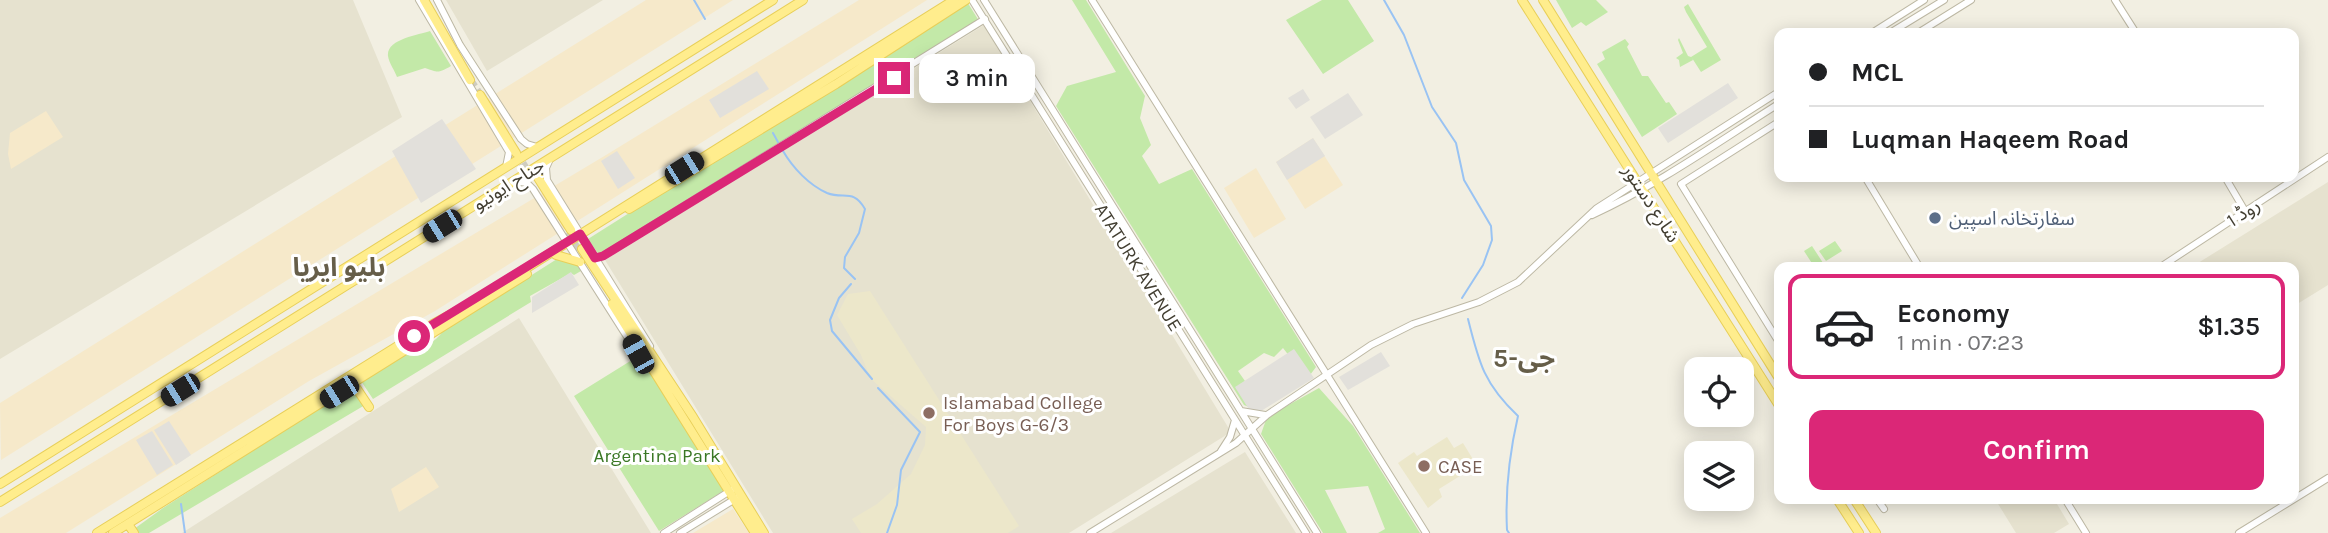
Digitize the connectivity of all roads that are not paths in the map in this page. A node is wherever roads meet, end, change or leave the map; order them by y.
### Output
1 (419, 0) edge
2 (427, 0) edge
3 (438, 0) edge
4 (773, 0) edge
5 (803, 0) edge
6 (954, 0) edge
7 (966, 0) edge
8 (972, 0) edge
9 (984, 0) edge
10 (1092, 0) edge
11 (1522, 0) edge
12 (1542, 0) edge
13 (1924, 0) edge
14 (1944, 0) edge
15 (1971, 0) edge
16 (2115, 0) edge
17 (993, 15) junction
18 (1895, 19) junction
19 (984, 20) junction
20 (1900, 27) joint
21 (1880, 28) edge
22 (1926, 28) edge
23 (2133, 28) edge
24 (1580, 60) junction
25 (1566, 69) junction
26 (472, 78) tunnel mouth
27 (482, 94) tunnel mouth
28 (1774, 95) edge
29 (1774, 107) edge
30 (1774, 125) edge
31 (537, 147) junction
32 (517, 151) tunnel mouth
33 (2328, 157) edge
34 (551, 158) junction
35 (506, 167) junction
36 (1650, 172) junction
37 (2299, 176) edge
38 (535, 178) tunnel mouth
39 (514, 181) junction
40 (1637, 181) junction
41 (1656, 181) junction
42 (1868, 182) edge
43 (2228, 182) edge
44 (2290, 182) edge
45 (1643, 188) junction
46 (2245, 211) junction
47 (1117, 214) junction
48 (1590, 216) junction
49 (1109, 219) junction
50 (581, 236) junction
51 (569, 237) junction
52 (580, 250) tunnel mouth
53 (556, 255) junction
54 (599, 259) junction
55 (580, 262) junction
56 (1916, 262) edge
57 (2168, 262) edge
58 (1774, 334) edge
59 (650, 346) dead end
60 (638, 354) dead end
61 (1774, 370) edge
62 (1326, 375) junction
63 (353, 379) junction
64 (1774, 397) edge
65 (371, 406) dead end
66 (1239, 410) junction
67 (1267, 415) junction
68 (1235, 420) junction
69 (1251, 428) junction
70 (1245, 434) junction
71 (1220, 453) junction
72 (2328, 478) edge
73 (0, 484) edge
74 (734, 494) junction
75 (2299, 496) edge
76 (0, 502) edge
77 (1840, 504) edge
78 (1857, 504) edge
79 (1880, 504) edge
80 (2068, 504) edge
81 (2286, 504) edge
82 (1884, 509) dead end
83 (694, 514) junction
84 (698, 522) junction
85 (122, 529) edge
86 (97, 533) edge
87 (134, 533) edge
88 (664, 533) edge
89 (680, 533) edge
90 (755, 533) edge
91 (764, 533) edge
92 (1090, 533) edge
93 (1306, 533) edge
94 (1317, 533) edge
95 (1426, 533) edge
96 (1859, 533) edge
97 (1876, 533) edge
98 (2086, 533) edge
99 (2239, 533) edge

1 - 35 street
2 - 26 main road
3 - 31 street
4 - 31 main road, جناح ایونیو
5 - 34 main road, جناح ایونیو
6 - 50 main road
7 - 50 main road
8 - 19 street, ATATURK AVENUE
9 - 17 street, ATATURK AVENUE
10 - 62 street
11 - 25 main road, شارع دستور
12 - 24 main road, شارع دستور
13 - 18 street
14 - 20 street
15 - 22 street
16 - 23 street
17 - 19 street
17 - 47 street, ATATURK AVENUE
18 - 20 street
18 - 21 street
19 - 49 street, ATATURK AVENUE
19 - 54 street
24 - 25 main road
24 - 36 main road, شارع دستور
25 - 40 main road, شارع دستور
27 - 32 main road
28 - 36 street
29 - 41 street
30 - 58 street
31 - 35 main road, جناح ایونیو
33 - 37 street, روڈ 1
34 - 39 main road, جناح ایونیو
34 - 50 street
35 - 73 main road, جناح ایونیو
36 - 40 street
36 - 41 main road, شارع دستور
38 - 51 main road
39 - 51 street
39 - 76 main road, جناح ایونیو
40 - 45 main road, شارع دستور
40 - 48 street
41 - 45 street
41 - 61 main road, شارع دستور
42 - 56 street
43 - 46 street
44 - 46 street, روڈ 1
45 - 48 street
45 - 64 main road, شارع دستور
46 - 57 street, روڈ 1
47 - 49 street
47 - 66 street, ATATURK AVENUE
48 - 62 street
49 - 68 street, ATATURK AVENUE
50 - 51 main road
50 - 54 street
51 - 53 main road
51 - 55 street
51 - 63 main road
52 - 74 main road
53 - 55 main road
53 - 63 main road
54 - 59 street
55 - 60 street
62 - 67 street
62 - 95 street
63 - 65 main road
63 - 85 main road
63 - 86 main road
66 - 67 street
66 - 69 street, ATATURK AVENUE
67 - 69 street
68 - 70 street, ATATURK AVENUE
68 - 71 street
69 - 70 street
69 - 94 street, ATATURK AVENUE
70 - 71 street
70 - 93 street, ATATURK AVENUE
71 - 92 street
72 - 75 street
74 - 83 street
74 - 84 street
74 - 90 main road
74 - 91 main road
77 - 96 main road
78 - 97 main road
79 - 82 street
80 - 98 street
81 - 99 street
83 - 84 street
83 - 88 street
84 - 89 street
85 - 87 main road

